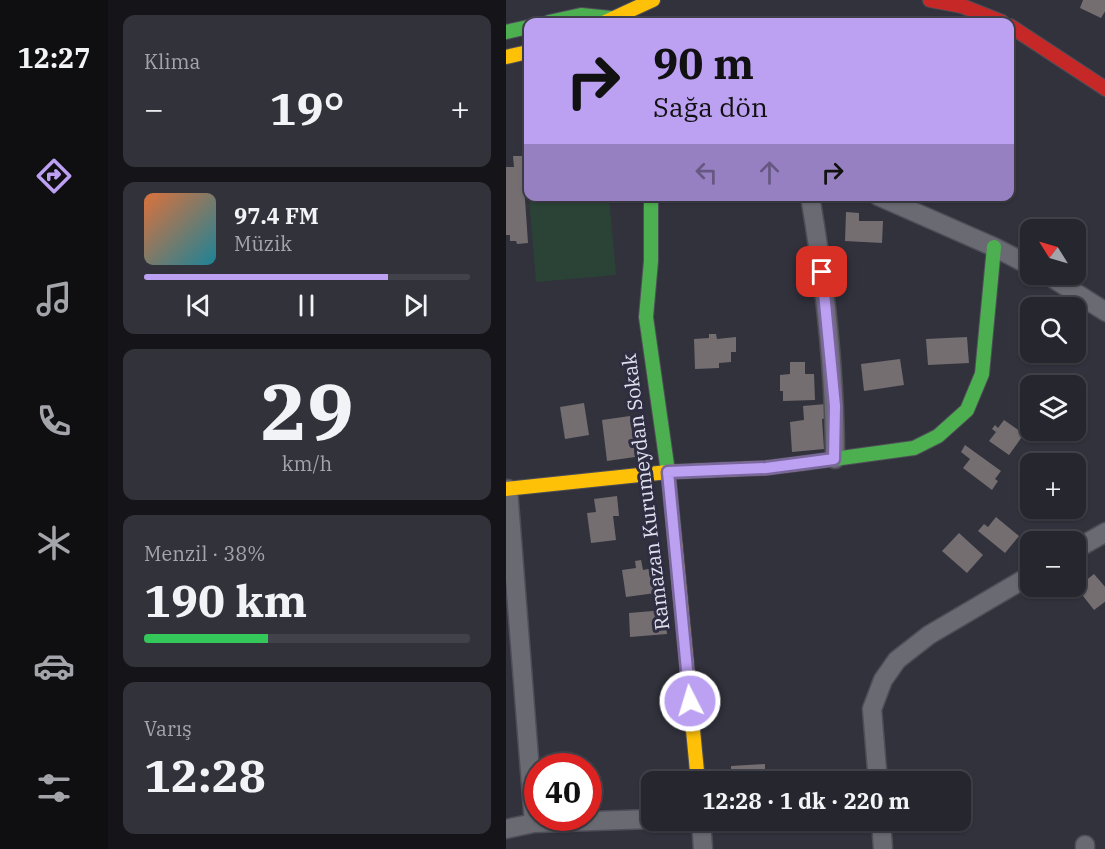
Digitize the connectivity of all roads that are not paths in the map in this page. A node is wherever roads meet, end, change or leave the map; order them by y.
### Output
1 (606, 0) edge
2 (653, 0) edge
3 (930, 0) edge
4 (567, 18) edge
5 (595, 18) edge
6 (609, 18) edge
7 (615, 18) edge
8 (992, 18) edge
9 (524, 28) edge
10 (1014, 29) edge
11 (506, 32) edge
12 (524, 53) edge
13 (506, 57) edge
14 (1106, 89) edge
15 (651, 201) edge
16 (811, 201) edge
17 (889, 201) edge
18 (994, 247) junction
19 (1020, 260) edge
20 (1063, 285) edge
21 (1106, 312) edge
22 (834, 459) junction
23 (668, 472) junction
24 (507, 489) edge
25 (1106, 532) edge
26 (1086, 543) edge
27 (1020, 581) edge
28 (513, 638) edge
29 (526, 753) edge
30 (697, 771) edge
31 (877, 771) edge
32 (641, 819) edge
33 (602, 821) edge
34 (524, 825) edge
35 (506, 828) edge
36 (702, 831) edge
37 (882, 831) edge
38 (703, 849) edge
39 (883, 849) edge

1 - 6 street
2 - 7 street
3 - 8 street
4 - 5 street
9 - 11 street
10 - 14 street
12 - 13 street
15 - 23 street, Ramazan Kurumeydan Sokak
16 - 22 street
17 - 18 street
18 - 19 street
18 - 22 street
20 - 21 street
22 - 23 street
23 - 24 street
23 - 30 street, Ramazan Kurumeydan Sokak
24 - 28 street
25 - 26 street
27 - 31 street
28 - 29 street
32 - 33 street
34 - 35 street
36 - 38 street
37 - 39 street

